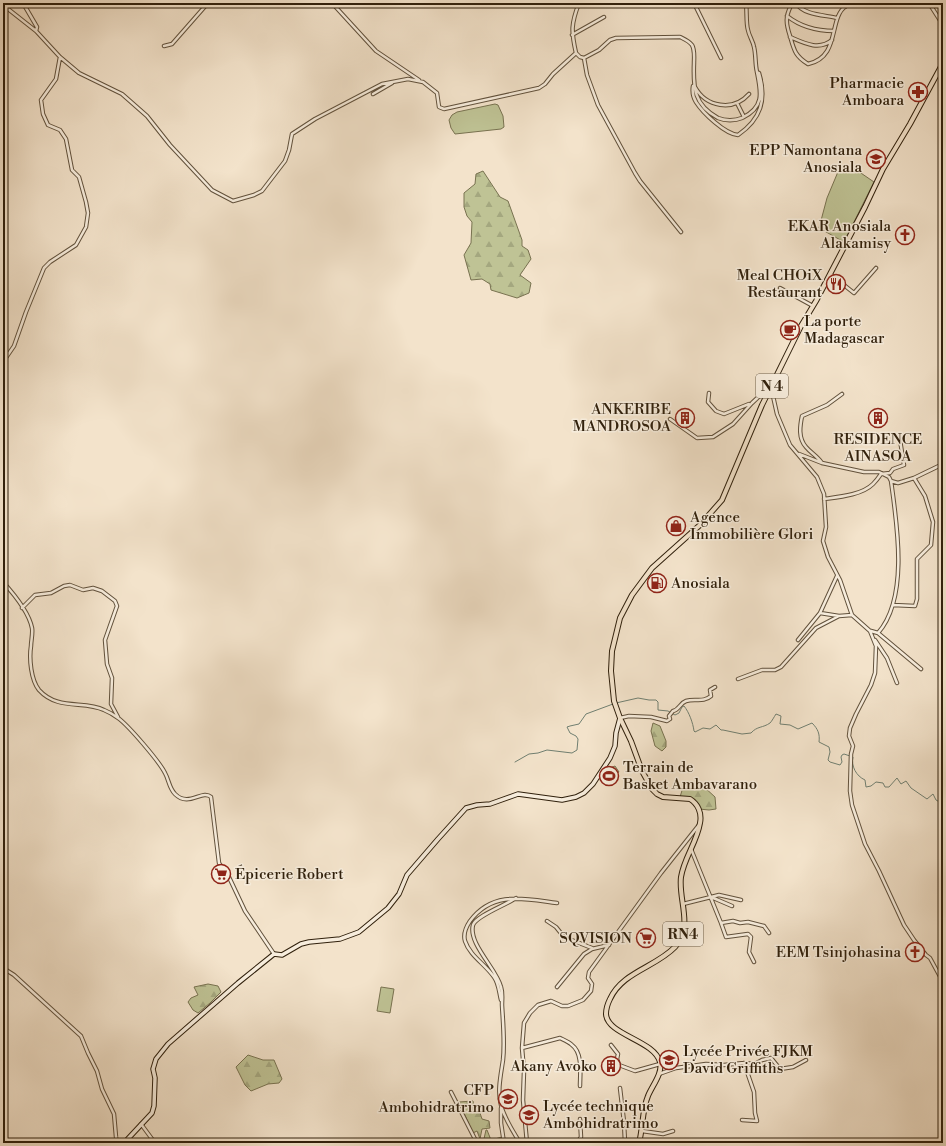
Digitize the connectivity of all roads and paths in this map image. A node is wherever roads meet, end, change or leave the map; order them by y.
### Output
1 (23, 3) edge
2 (208, 3) edge
3 (332, 3) edge
4 (343, 3) edge
5 (579, 3) edge
6 (694, 3) edge
7 (746, 3) edge
8 (792, 3) edge
9 (796, 3) edge
10 (834, 3) edge
11 (854, 3) edge
12 (929, 3) edge
13 (3, 5) edge
14 (845, 7) junction
15 (336, 8) junction
16 (787, 16) junction
17 (604, 17) dead end
18 (837, 18) junction
19 (943, 24) edge
20 (36, 31) junction
21 (834, 31) junction
22 (572, 35) junction
23 (790, 36) junction
24 (832, 39) junction
25 (164, 46) dead end
26 (576, 53) junction
27 (60, 58) junction
28 (584, 58) junction
29 (721, 58) dead end
30 (943, 63) edge
31 (757, 71) junction
32 (394, 82) junction
33 (423, 82) junction
34 (694, 85) junction
35 (373, 94) dead end
36 (749, 94) dead end
37 (737, 103) junction
38 (744, 117) junction
39 (681, 232) dead end
40 (876, 268) dead end
41 (830, 274) junction
42 (780, 288) dead end
43 (813, 306) junction
44 (3, 362) edge
45 (774, 382) junction
46 (709, 393) dead end
47 (842, 394) dead end
48 (752, 403) junction
49 (670, 419) dead end
50 (900, 440) dead end
51 (796, 453) junction
52 (822, 463) junction
53 (943, 464) edge
54 (881, 474) junction
55 (914, 478) junction
56 (891, 481) junction
57 (824, 499) junction
58 (837, 576) junction
59 (3, 582) edge
60 (893, 605) junction
61 (22, 608) junction
62 (820, 613) junction
63 (852, 615) junction
64 (839, 616) junction
65 (870, 631) junction
66 (878, 633) junction
67 (798, 640) dead end
68 (875, 640) junction
69 (921, 669) dead end
70 (738, 679) dead end
71 (897, 683) dead end
72 (715, 687) dead end
73 (118, 718) junction
74 (620, 718) junction
75 (700, 823) junction
76 (691, 848) junction
77 (711, 896) junction
78 (516, 898) junction
79 (741, 900) dead end
80 (558, 903) dead end
81 (683, 904) junction
82 (732, 906) dead end
83 (547, 921) dead end
84 (721, 923) junction
85 (769, 933) dead end
86 (608, 945) junction
87 (592, 949) junction
88 (274, 954) junction
89 (754, 962) dead end
90 (3, 968) edge
91 (943, 982) edge
92 (557, 987) dead end
93 (502, 1003) junction
94 (611, 1045) dead end
95 (522, 1048) junction
96 (806, 1060) dead end
97 (744, 1062) junction
98 (661, 1064) junction
99 (658, 1074) junction
100 (580, 1086) dead end
101 (620, 1088) dead end
102 (451, 1092) dead end
103 (502, 1107) junction
104 (580, 1119) dead end
105 (742, 1120) dead end
106 (141, 1124) junction
107 (642, 1131) junction
108 (673, 1131) dead end
109 (117, 1143) edge
110 (124, 1143) edge
111 (155, 1143) edge
112 (477, 1143) edge
113 (504, 1143) edge
114 (520, 1143) edge
115 (527, 1143) edge
116 (570, 1143) edge
117 (625, 1143) edge
118 (639, 1143) edge

1 - 20 street
2 - 25 street
3 - 15 street
4 - 15 street
5 - 22 street
6 - 29 street
7 - 31 street
8 - 16 street
9 - 18 street
10 - 14 street
11 - 14 street
12 - 19 street
13 - 20 street
14 - 18 street
15 - 33 street
16 - 21 street
16 - 23 street
17 - 22 street
18 - 21 street
20 - 27 street
21 - 24 street
22 - 26 street
23 - 24 street
23 - 24 street
26 - 28 street
26 - 33 street
27 - 32 street
27 - 44 street
28 - 34 street
28 - 39 street
30 - 41 main road, N 4
31 - 34 street
31 - 38 street
32 - 33 street
32 - 35 street
34 - 37 street
34 - 38 street
36 - 37 street
37 - 38 street
40 - 41 street
41 - 43 main road, N 4
42 - 43 street
43 - 45 main road, N 4
45 - 48 street
45 - 51 street
45 - 74 main road, N 4
46 - 48 street
47 - 52 street
48 - 49 street
50 - 54 street
51 - 52 street
51 - 57 street
52 - 54 street
53 - 55 street
54 - 56 street
54 - 57 street
55 - 56 street
55 - 60 street
56 - 60 street
57 - 58 street
58 - 62 street
58 - 63 street
59 - 61 street
60 - 66 street
61 - 73 street
61 - 73 street
62 - 64 street
62 - 67 street
63 - 64 street
63 - 65 street
64 - 70 street
65 - 66 street
65 - 68 street
66 - 69 street
68 - 71 street
68 - 91 street
72 - 74 street
73 - 88 street
74 - 75 main road
74 - 88 street
75 - 76 main road, RN4
75 - 86 street
76 - 77 street
76 - 81 main road, RN4
77 - 79 street
77 - 81 street
77 - 82 street
77 - 84 street
78 - 80 street
78 - 93 street
78 - 93 street
81 - 98 main road, RN4
83 - 87 street
84 - 85 street
84 - 89 street
86 - 87 street
86 - 95 street
87 - 92 street
88 - 106 street
90 - 109 street
93 - 103 street
94 - 98 street
95 - 100 street
95 - 115 street
96 - 97 street
97 - 99 street
97 - 105 street
98 - 99 main road
99 - 107 main road
101 - 117 street
102 - 112 street
103 - 113 street
103 - 114 street
104 - 116 street
106 - 110 street
106 - 111 street
107 - 108 street
107 - 118 main road

